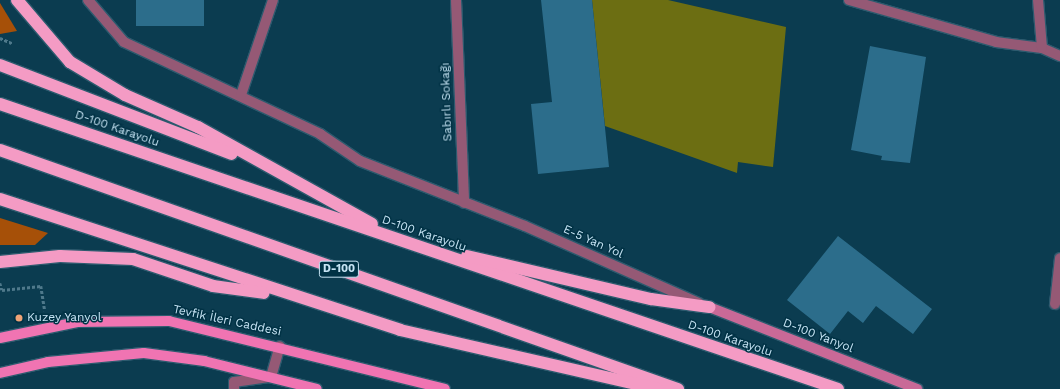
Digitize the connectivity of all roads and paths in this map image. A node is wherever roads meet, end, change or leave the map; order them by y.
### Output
1 (17, 0) edge
2 (88, 0) edge
3 (273, 0) edge
4 (456, 0) edge
5 (849, 0) edge
6 (1038, 0) edge
7 (0, 38) edge
8 (12, 43) dead end
9 (1042, 48) junction
10 (1060, 56) edge
11 (0, 65) edge
12 (241, 95) junction
13 (0, 104) edge
14 (0, 150) edge
15 (265, 167) junction
16 (0, 199) edge
17 (464, 203) junction
18 (404, 241) junction
19 (1060, 258) edge
20 (0, 262) edge
21 (0, 283) edge
22 (290, 296) junction
23 (1055, 304) dead end
24 (709, 307) junction
25 (66, 324) junction
26 (0, 338) edge
27 (280, 346) junction
28 (0, 373) edge
29 (271, 377) junction
30 (234, 389) edge
31 (317, 389) edge
32 (446, 389) edge
33 (657, 389) edge
34 (678, 389) edge
35 (838, 389) edge
36 (917, 389) edge

1 - 15 highway
2 - 12 street, E-5 Yan Yol
3 - 12 street
4 - 17 street, Sabırlı Sokağı
5 - 9 street
6 - 9 street
7 - 8 path
9 - 10 street
11 - 15 highway
12 - 17 street, E-5 Yan Yol
13 - 18 highway, D-100 Karayolu
14 - 34 highway, D-100
15 - 18 highway
16 - 22 highway
17 - 24 street, E-5 Yan Yol
18 - 24 highway
18 - 35 highway, D-100 Karayolu
19 - 23 street
20 - 22 highway
21 - 25 path
22 - 33 highway
24 - 36 main road, D-100 Yanyol
25 - 26 main road, Tevfik İleri Caddesi
25 - 27 main road, Tevfik İleri Caddesi
27 - 29 street
27 - 32 main road, Tevfik İleri Caddesi
28 - 29 main road
29 - 30 street
29 - 31 main road

